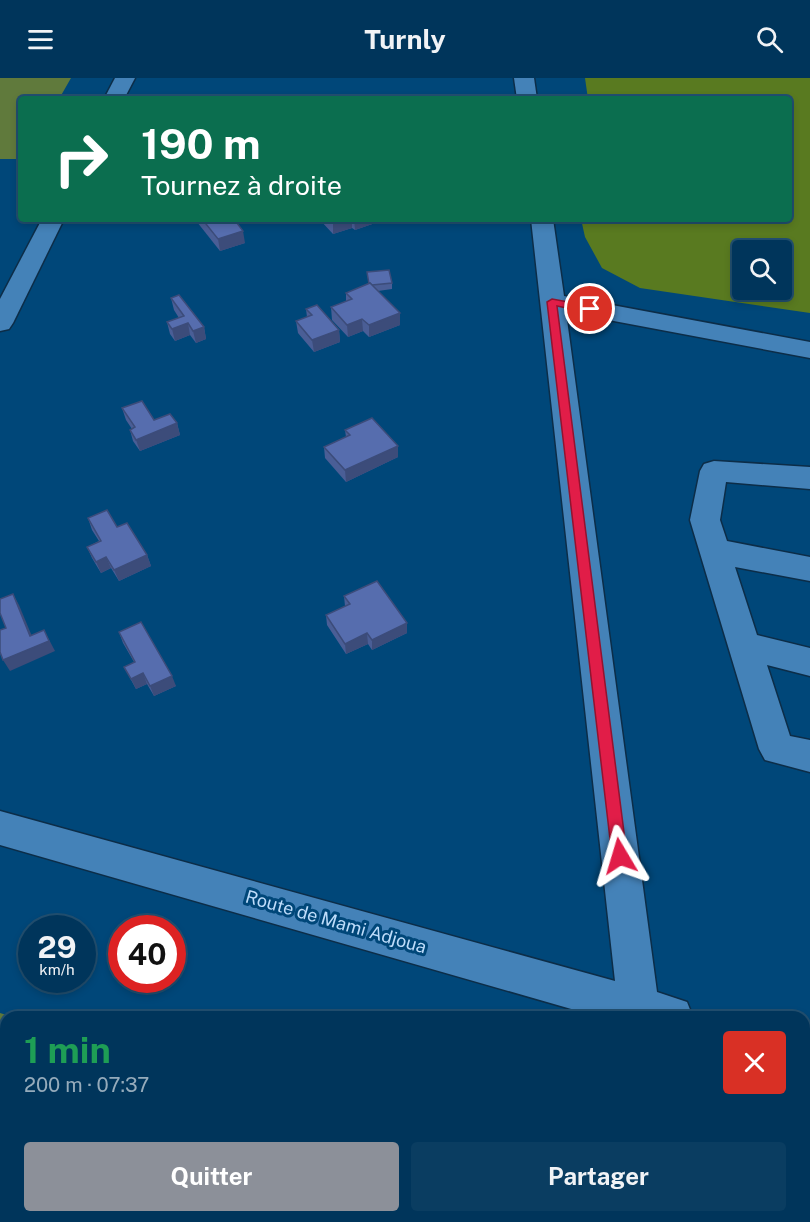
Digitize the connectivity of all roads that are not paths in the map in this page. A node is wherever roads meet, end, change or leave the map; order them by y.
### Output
1 (124, 78) edge
2 (524, 78) edge
3 (115, 96) edge
4 (527, 96) edge
5 (51, 222) edge
6 (542, 222) edge
7 (552, 302) junction
8 (0, 323) edge
9 (810, 350) edge
10 (810, 478) edge
11 (715, 551) junction
12 (810, 569) edge
13 (744, 645) junction
14 (810, 662) edge
15 (810, 756) edge
16 (0, 828) edge
17 (640, 1011) edge
18 (650, 1011) edge

1 - 3 street
2 - 4 street
5 - 8 street
6 - 7 street
7 - 9 street
7 - 18 street
10 - 11 street
11 - 12 street
11 - 13 street
13 - 14 street
13 - 15 street
16 - 17 street, Route de Mami Adjoua

